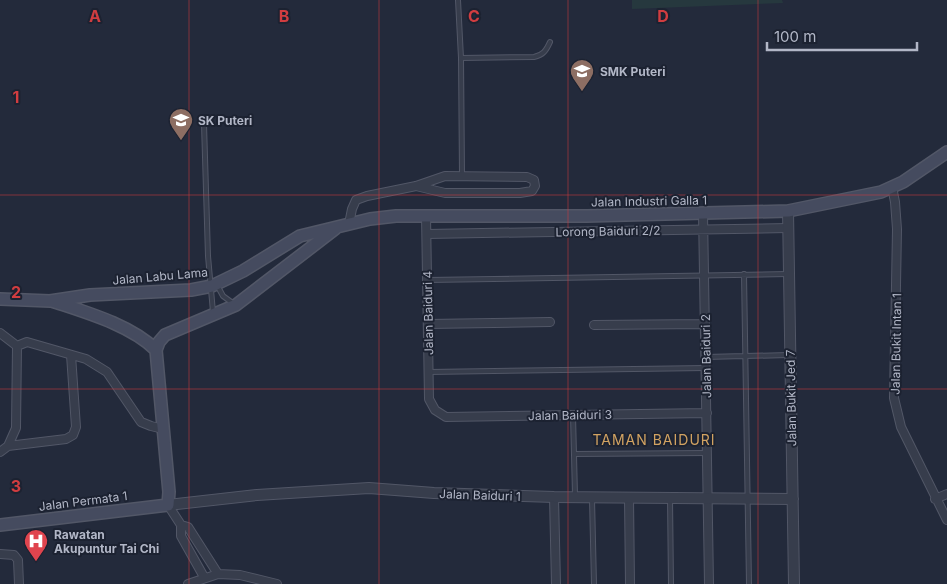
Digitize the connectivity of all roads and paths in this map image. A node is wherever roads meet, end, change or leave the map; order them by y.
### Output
1 (458, 0) edge
2 (550, 42) dead end
3 (461, 58) junction
4 (204, 124) dead end
5 (947, 152) edge
6 (462, 176) junction
7 (416, 186) junction
8 (892, 187) junction
9 (788, 211) junction
10 (703, 213) junction
11 (426, 215) junction
12 (344, 225) junction
13 (788, 228) junction
14 (704, 229) junction
15 (427, 234) junction
16 (744, 274) junction
17 (789, 274) junction
18 (704, 275) junction
19 (428, 280) junction
20 (214, 285) junction
21 (0, 299) edge
22 (50, 300) junction
23 (236, 305) junction
24 (213, 316) junction
25 (550, 322) dead end
26 (428, 324) junction
27 (705, 324) junction
28 (594, 325) dead end
29 (0, 333) edge
30 (17, 346) junction
31 (156, 350) junction
32 (71, 355) junction
33 (790, 355) junction
34 (745, 356) junction
35 (706, 357) junction
36 (706, 368) junction
37 (429, 372) junction
38 (435, 410) joint
39 (707, 413) junction
40 (573, 415) junction
41 (164, 429) junction
42 (8, 446) junction
43 (0, 452) edge
44 (707, 453) junction
45 (574, 454) junction
46 (947, 494) edge
47 (554, 497) junction
48 (575, 497) junction
49 (592, 498) junction
50 (629, 498) junction
51 (670, 498) junction
52 (708, 498) junction
53 (748, 499) junction
54 (793, 499) junction
55 (936, 499) junction
56 (168, 505) junction
57 (947, 520) edge
58 (0, 525) edge
59 (181, 525) junction
60 (0, 554) edge
61 (218, 574) junction
62 (204, 577) junction
63 (19, 584) edge
64 (188, 584) edge
65 (277, 584) edge
66 (556, 584) edge
67 (594, 584) edge
68 (630, 584) edge
69 (671, 584) edge
70 (710, 584) edge
71 (749, 584) edge
72 (794, 584) edge

1 - 3 lane
2 - 3 lane
3 - 6 lane
4 - 20 lane
5 - 8 main road, Jalan Industri Galla 1
6 - 7 street
6 - 7 street
7 - 12 street
8 - 9 main road, Jalan Industri Galla 1
8 - 55 street, Jalan Bukit Intan 1
9 - 10 main road, Jalan Industri Galla 1
9 - 13 street, Jalan Bukit Jed 7
10 - 11 main road, Jalan Industri Galla 1
10 - 14 street, Jalan Baiduri 2
11 - 12 main road, Jalan Industri Galla 1
11 - 15 street, Jalan Baiduri 4
12 - 20 main road, Jalan Labu Lama
12 - 23 main road
13 - 14 street, Lorong Baiduri 2/2
13 - 17 street, Jalan Bukit Jed 7
14 - 15 street, Lorong Baiduri 2/2
14 - 18 street, Jalan Baiduri 2
15 - 19 street, Jalan Baiduri 4
16 - 17 lane
16 - 18 lane
16 - 34 lane
17 - 33 street, Jalan Bukit Jed 7
18 - 19 lane
18 - 27 street, Jalan Baiduri 2
19 - 26 street, Jalan Baiduri 4
20 - 22 main road, Jalan Labu Lama
20 - 23 lane
20 - 24 lane
21 - 22 main road, Jalan Labu Lama
22 - 31 main road
23 - 24 main road
24 - 31 main road
25 - 26 street
26 - 37 street, Jalan Baiduri 4
27 - 28 street
27 - 35 street, Jalan Baiduri 2
29 - 30 street
30 - 32 street
30 - 42 street
31 - 41 main road
32 - 41 street
32 - 42 street
33 - 34 lane
33 - 54 street, Jalan Bukit Jed 7
34 - 35 lane
34 - 53 lane
35 - 36 street, Jalan Baiduri 2
36 - 37 lane
36 - 39 street, Jalan Baiduri 2
37 - 38 street, Jalan Baiduri 4
38 - 40 street, Jalan Baiduri 3
39 - 40 street, Jalan Baiduri 3
39 - 44 street, Jalan Baiduri 2
40 - 45 lane
41 - 56 main road
42 - 43 street
44 - 45 lane
44 - 52 street, Jalan Baiduri 2
45 - 48 lane
46 - 55 street
47 - 48 street, Jalan Baiduri 1
47 - 56 street, Jalan Baiduri 1
47 - 66 street
48 - 49 street, Jalan Baiduri 1
49 - 50 street, Jalan Baiduri 1
49 - 67 lane
50 - 51 street, Jalan Baiduri 1
50 - 68 street
51 - 52 street, Jalan Baiduri 1
51 - 69 lane
52 - 53 street, Jalan Baiduri 1
52 - 70 street, Jalan Baiduri 2
53 - 54 street, Jalan Baiduri 1
53 - 71 lane
54 - 72 street, Jalan Bukit Jed 7
55 - 57 street, Jalan Bukit Intan 1
56 - 58 main road, Jalan Permata 1
56 - 59 street
59 - 61 street
59 - 62 street
60 - 63 street
61 - 62 street
61 - 65 street
62 - 64 street

